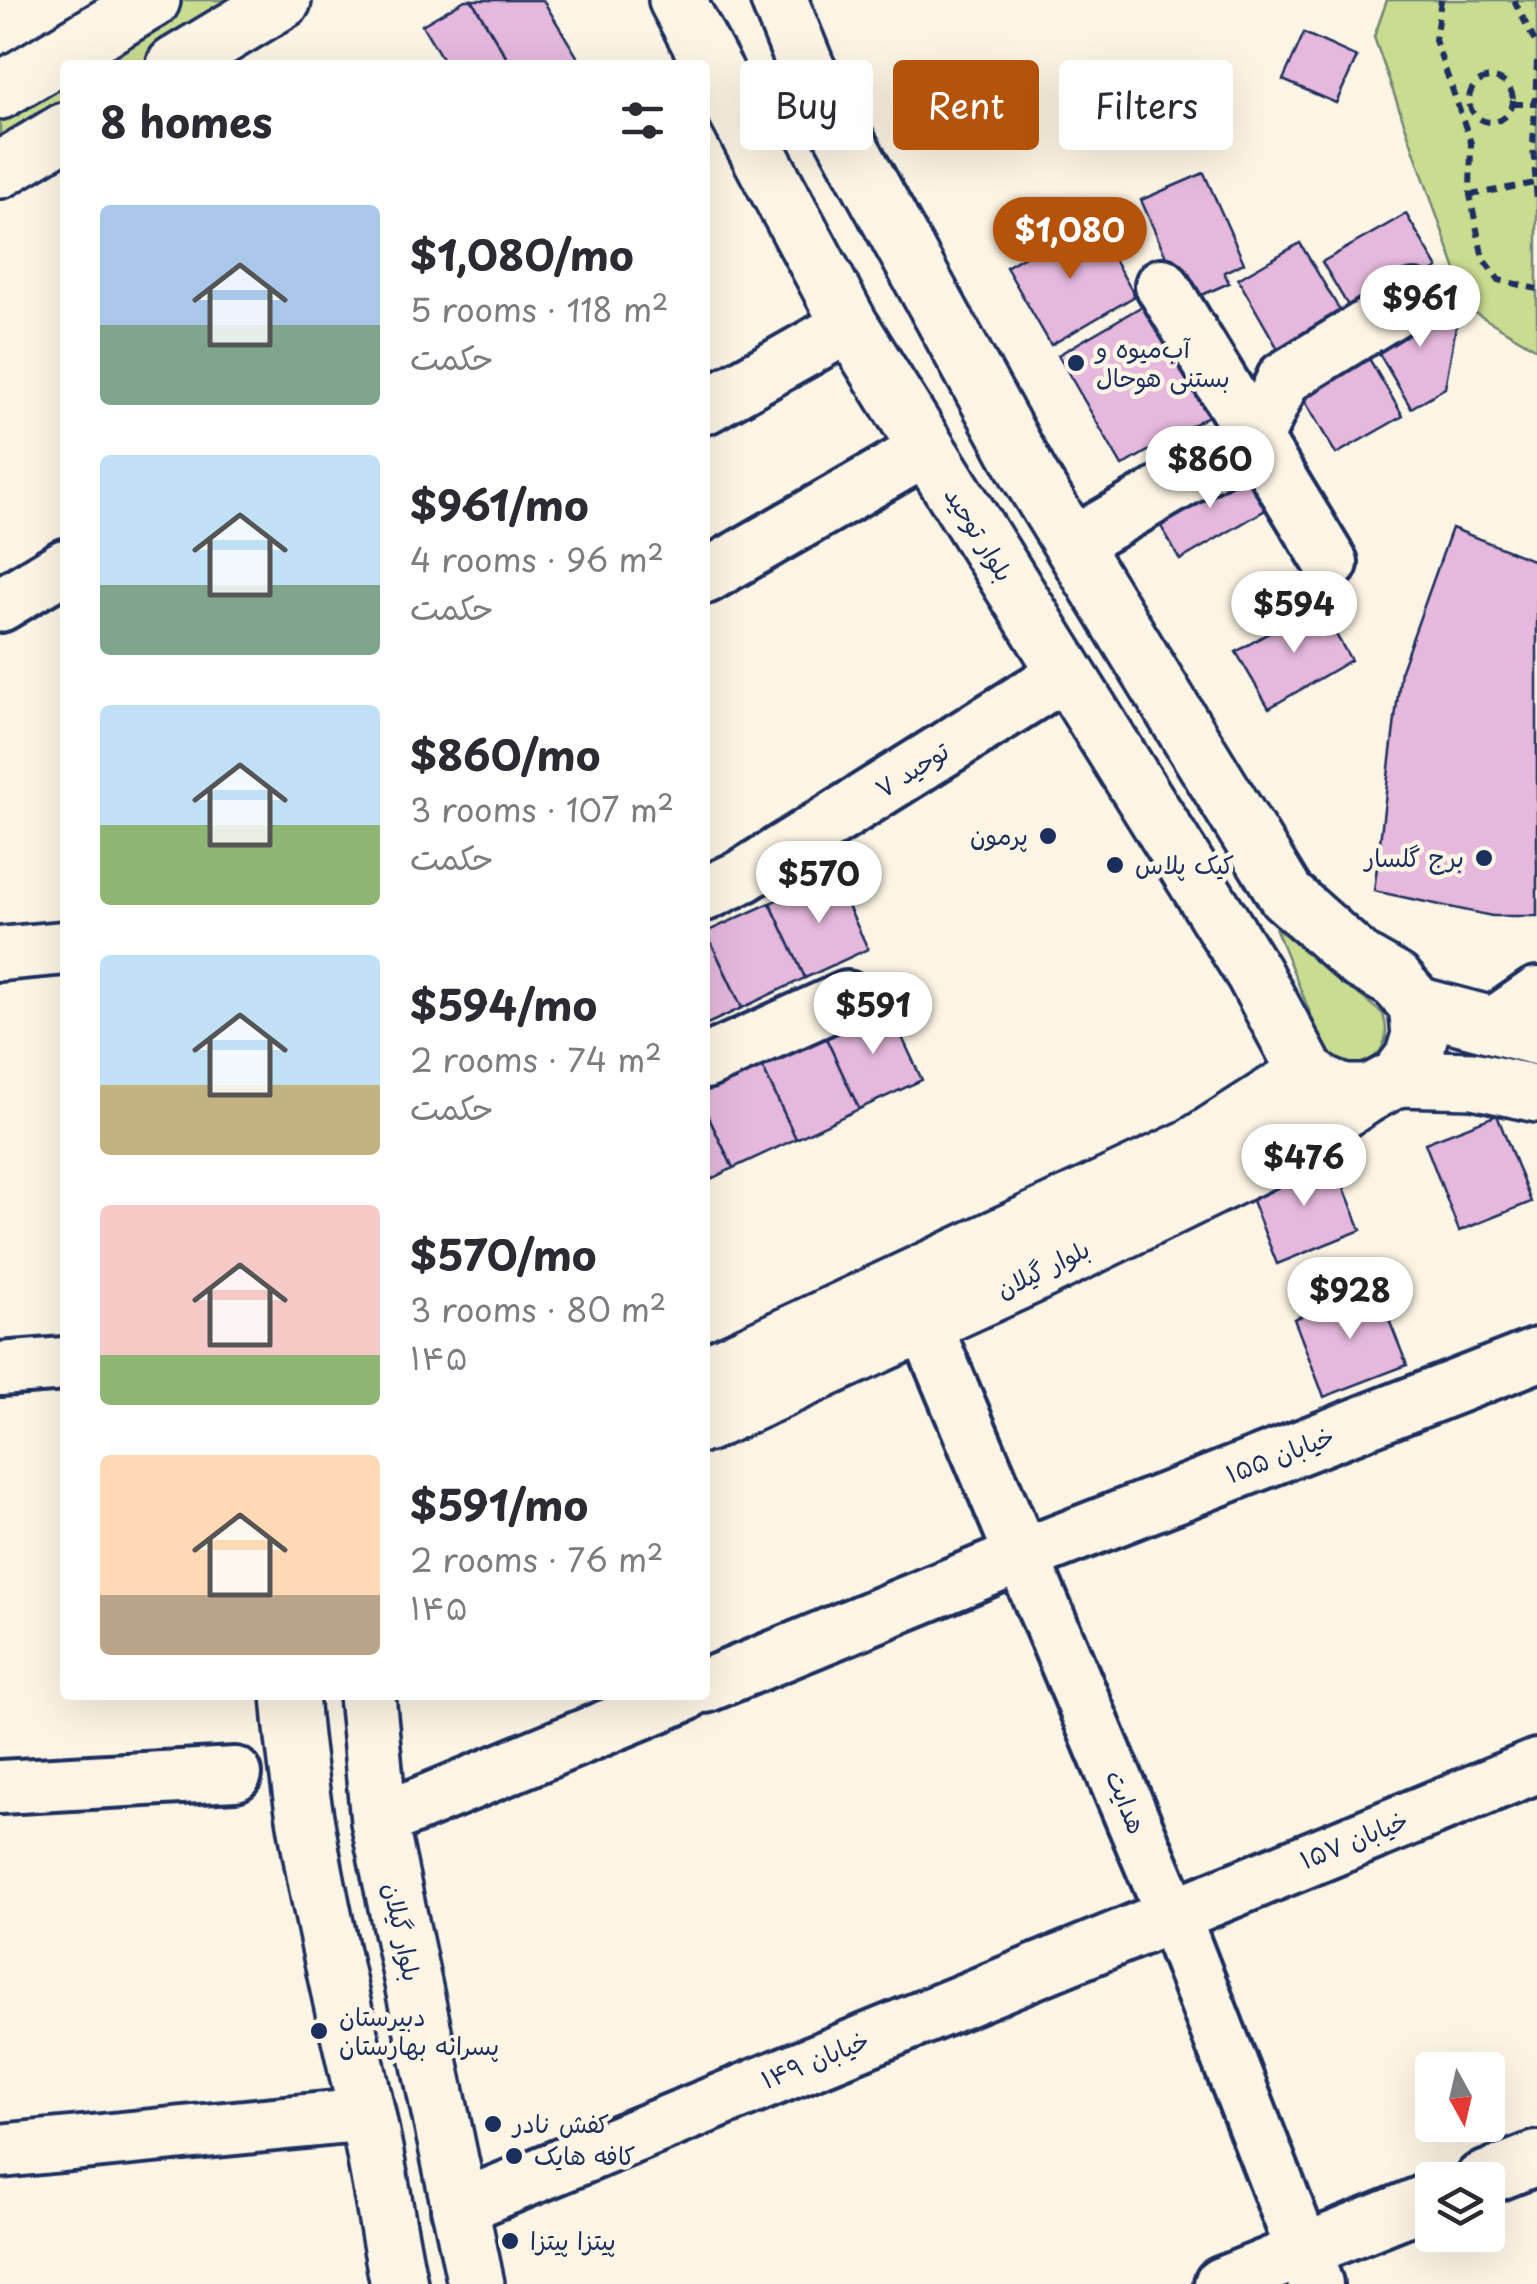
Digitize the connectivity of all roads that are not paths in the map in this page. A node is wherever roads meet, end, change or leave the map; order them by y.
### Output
1 (152, 0) edge
2 (283, 0) edge
3 (677, 0) edge
4 (779, 0) edge
5 (693, 58) edge
6 (184, 60) edge
7 (710, 87) edge
8 (0, 91) edge
9 (60, 134) edge
10 (0, 170) edge
11 (1162, 285) dead end
12 (1414, 298) dead end
13 (850, 325) junction
14 (710, 404) edge
15 (1256, 438) junction
16 (926, 449) junction
17 (1071, 545) junction
18 (1331, 563) dead end
19 (60, 569) edge
20 (710, 573) edge
21 (0, 605) edge
22 (1066, 673) junction
23 (710, 892) edge
24 (60, 948) edge
25 (0, 954) edge
26 (1537, 994) edge
27 (848, 998) dead end
28 (1417, 1005) junction
29 (1514, 1031) edge
30 (710, 1060) edge
31 (1302, 1065) junction
32 (1384, 1085) junction
33 (1537, 1094) edge
34 (924, 1325) junction
35 (1537, 1354) edge
36 (60, 1364) edge
37 (0, 1368) edge
38 (710, 1372) edge
39 (710, 1422) edge
40 (1024, 1555) junction
41 (710, 1684) edge
42 (290, 1700) edge
43 (367, 1700) edge
44 (672, 1700) edge
45 (1537, 1766) edge
46 (235, 1774) dead end
47 (0, 1786) edge
48 (379, 1820) junction
49 (1172, 1913) junction
50 (367, 2114) junction
51 (0, 2151) edge
52 (1537, 2158) edge
53 (1505, 2171) edge
54 (458, 2208) junction
55 (1415, 2208) edge
56 (1310, 2267) edge
57 (399, 2284) edge
58 (476, 2284) edge
59 (1221, 2284) edge

1 - 8 main road
2 - 6 main road
3 - 5 main road, بلوار توحید
4 - 17 main road
7 - 13 main road, بلوار توحید
9 - 10 main road
11 - 15 street
12 - 15 street
13 - 14 street
13 - 16 main road, بلوار توحید
15 - 17 street
15 - 18 street
16 - 20 street
16 - 22 main road, بلوار توحید
17 - 28 main road
19 - 21 street
22 - 23 street, توحید ۷
22 - 31 main road, بلوار توحید
24 - 25 street
26 - 29 street
27 - 30 street
28 - 29 main road
28 - 32 main road
31 - 32 main road
31 - 38 main road, بلوار گیلان
32 - 33 main road
32 - 34 main road, بلوار گیلان
34 - 39 main road, بلوار گیلان
34 - 40 street, هدایت
35 - 40 street, خیابان ۱۵۵
36 - 37 street
40 - 41 street, خیابان ۱۵۵
40 - 49 street, هدایت
42 - 50 main road
43 - 48 main road, بلوار گیلان
44 - 48 street
45 - 49 street, خیابان ۱۵۷
46 - 47 street
48 - 54 main road, بلوار گیلان
49 - 54 street, خیابان ۱۴۹
49 - 56 street, هدایت
50 - 51 street
50 - 57 main road
52 - 53 street
54 - 58 main road, بلوار گیلان
55 - 56 street
56 - 59 street

